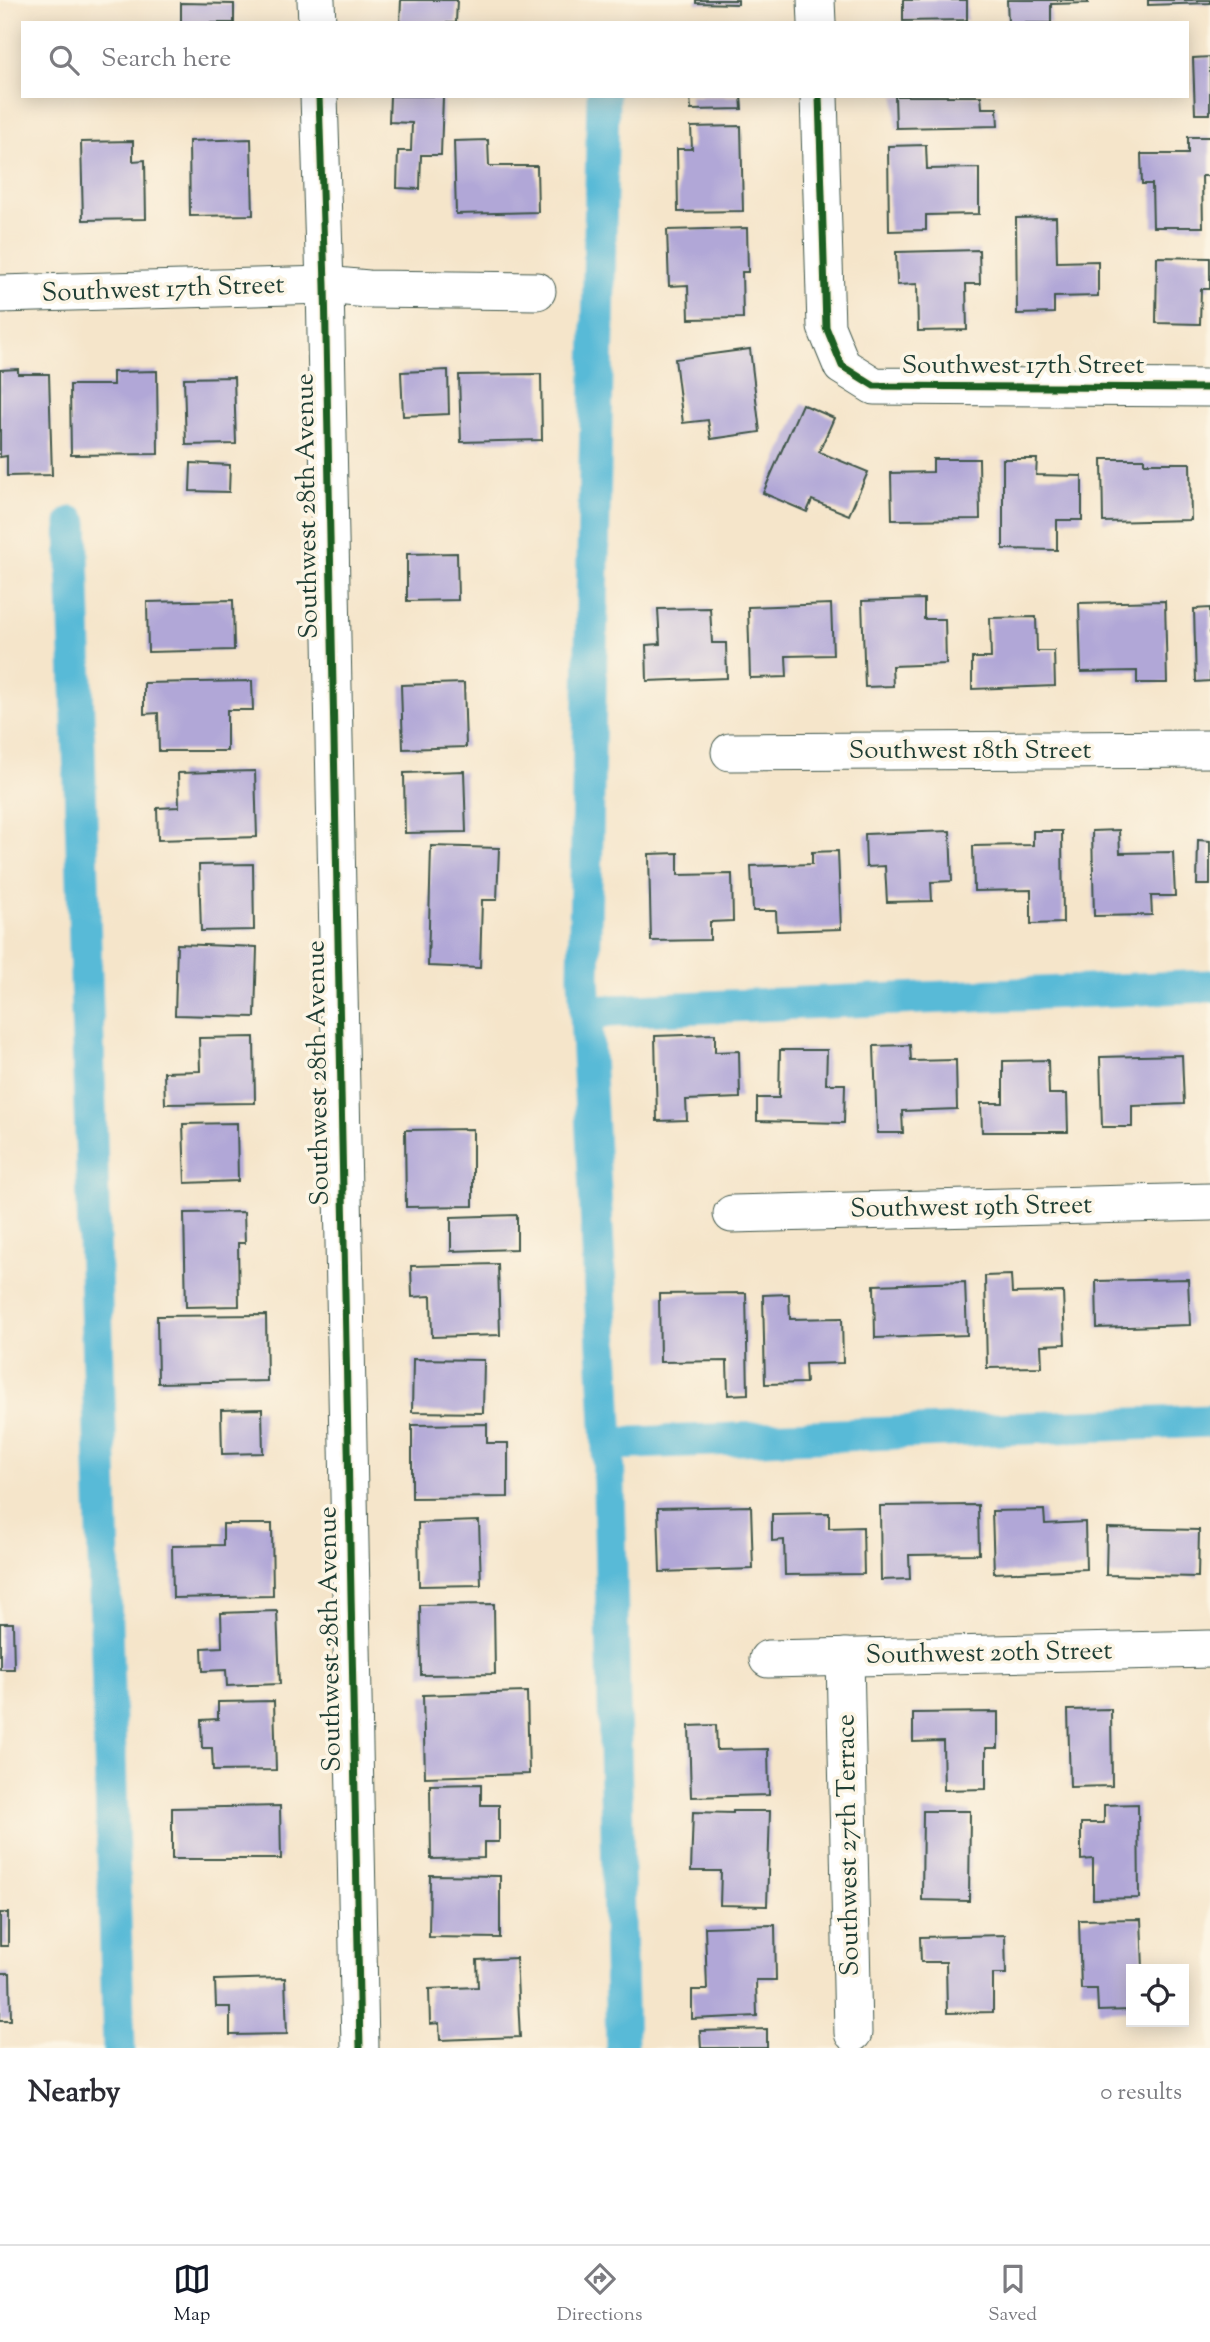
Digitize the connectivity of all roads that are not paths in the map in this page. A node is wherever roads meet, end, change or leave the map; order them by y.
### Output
1 (316, 0) edge
2 (816, 0) edge
3 (317, 21) edge
4 (817, 21) edge
5 (319, 98) edge
6 (819, 98) edge
7 (325, 285) junction
8 (537, 291) dead end
9 (0, 294) edge
10 (1210, 388) edge
11 (1210, 749) edge
12 (730, 752) dead end
13 (1210, 1202) edge
14 (732, 1214) dead end
15 (1210, 1649) edge
16 (845, 1657) junction
17 (768, 1659) dead end
18 (853, 2033) dead end
19 (359, 2048) edge

1 - 3 street
2 - 4 street
5 - 7 street, Southwest 28th Avenue
6 - 10 street, Southwest 17th Street
7 - 8 street, Southwest 17th Street
7 - 9 street, Southwest 17th Street
7 - 19 street, Southwest 28th Avenue
11 - 12 street, Southwest 18th Street
13 - 14 street, Southwest 19th Street
15 - 16 street, Southwest 20th Street
16 - 17 street, Southwest 20th Street
16 - 18 street, Southwest 27th Terrace

